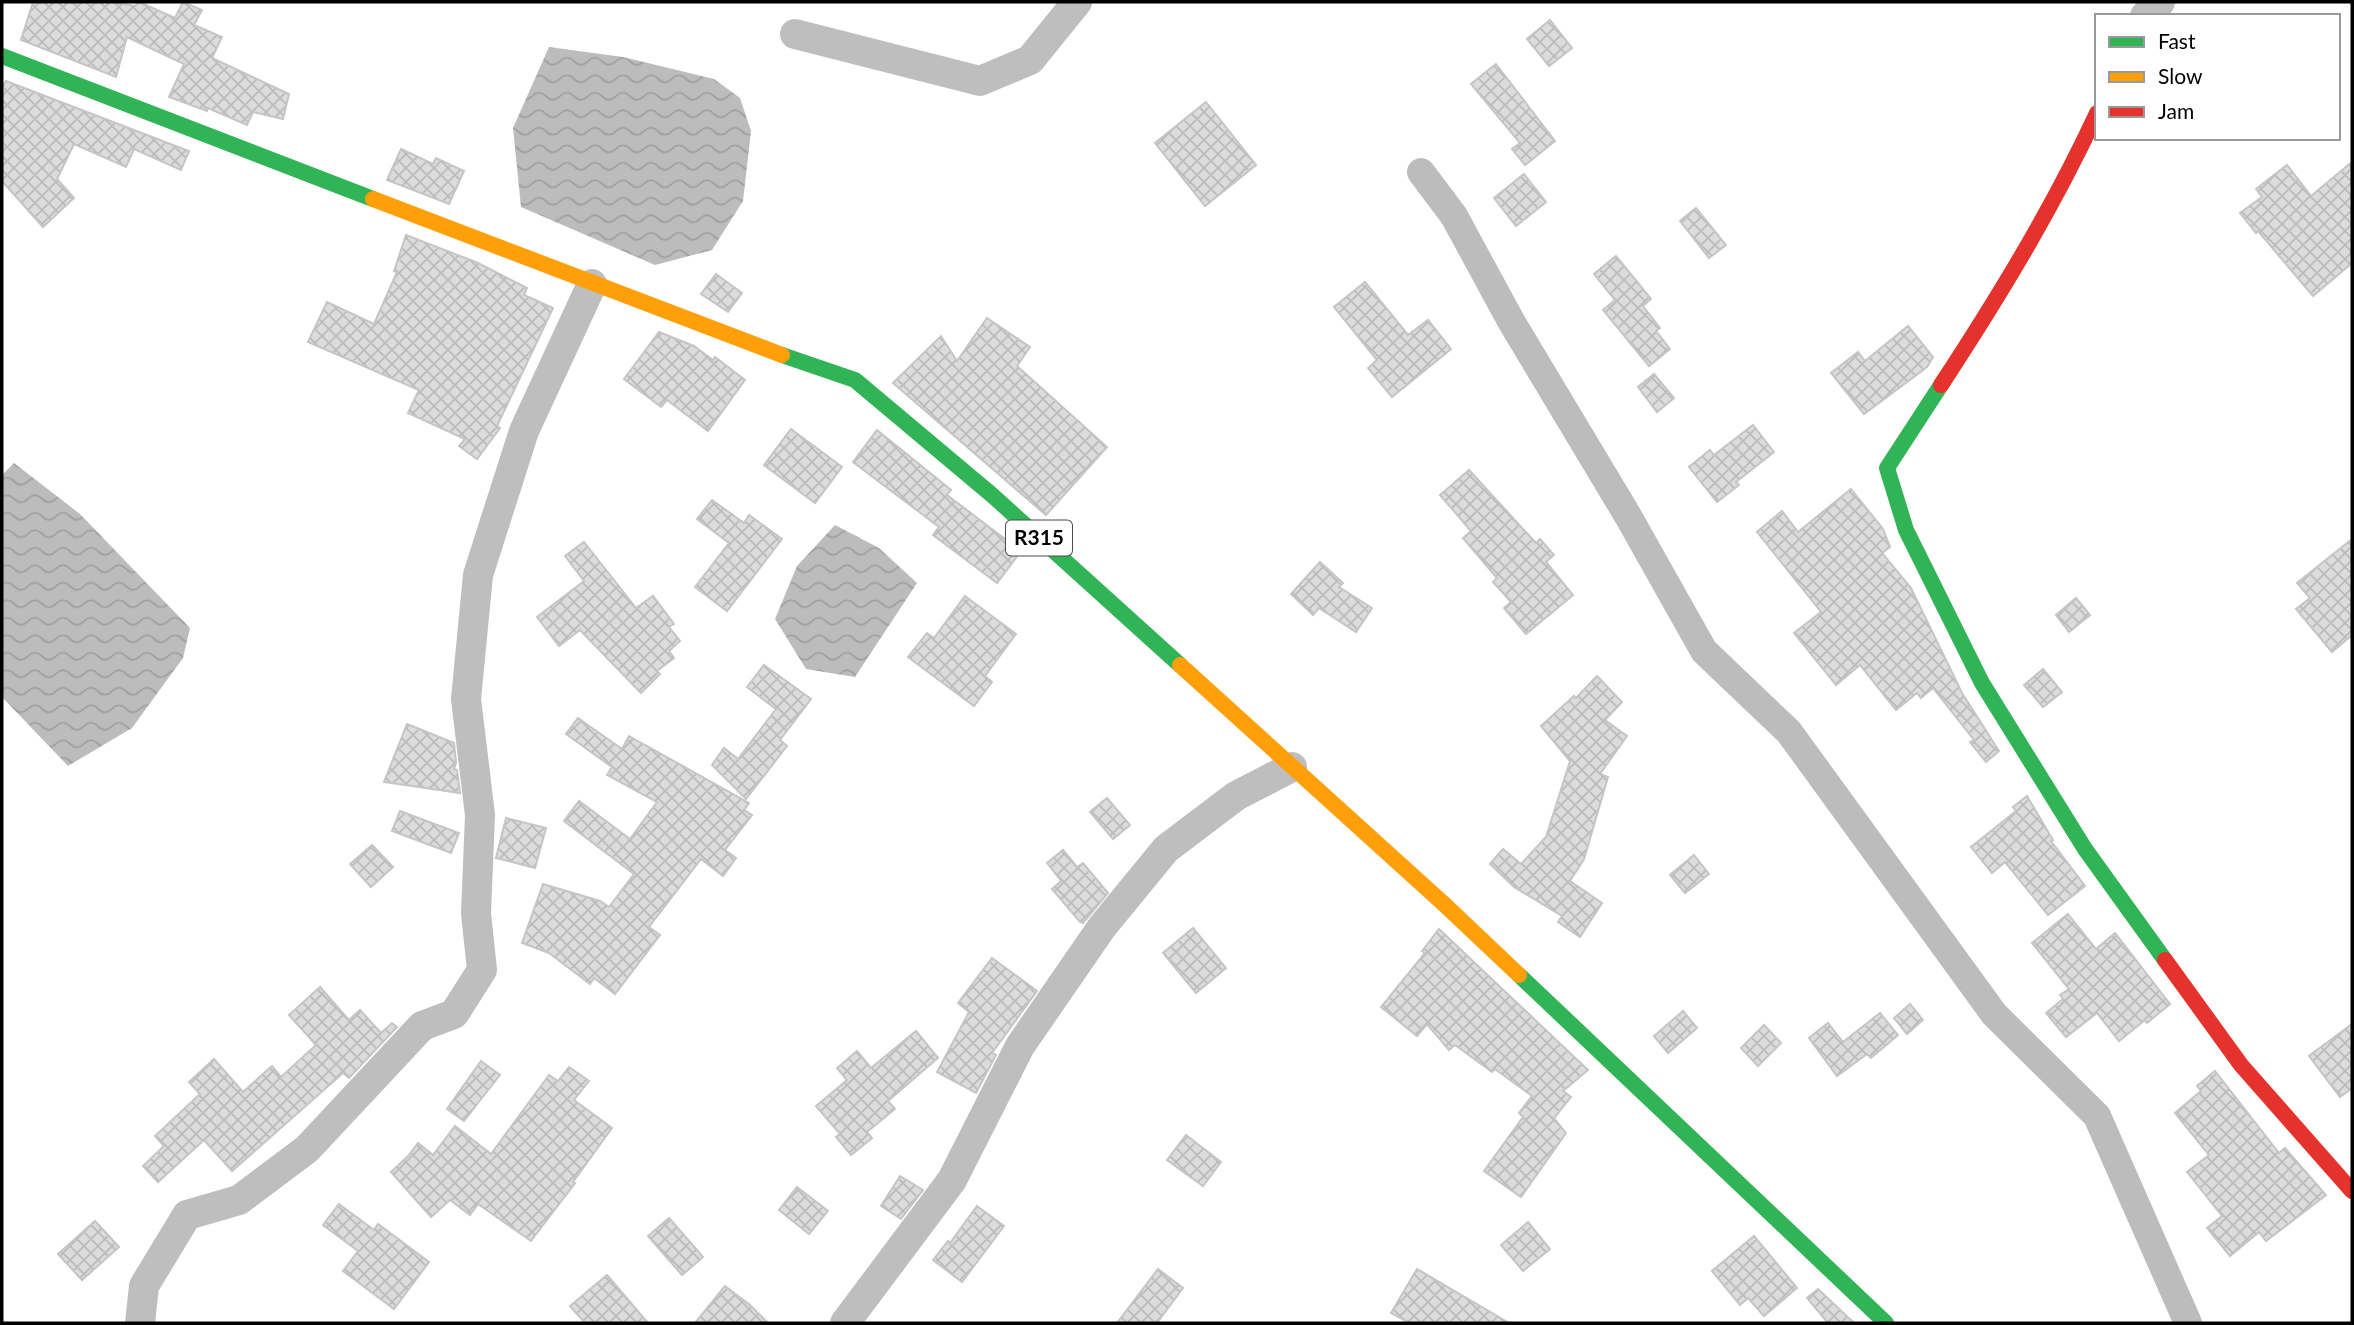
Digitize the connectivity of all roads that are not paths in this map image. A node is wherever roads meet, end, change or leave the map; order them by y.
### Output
1 (1077, 2) edge
2 (2161, 2) edge
3 (2147, 14) edge
4 (795, 34) dead end
5 (2, 56) edge
6 (2095, 117) edge
7 (592, 284) junction
8 (1292, 767) junction
9 (2352, 1191) edge
10 (140, 1323) edge
11 (845, 1323) edge
12 (1886, 1323) edge

1 - 4 street
2 - 3 street
5 - 7 main road, R315
6 - 9 main road
7 - 8 main road, R315
7 - 10 street
8 - 11 street
8 - 12 main road, R315

